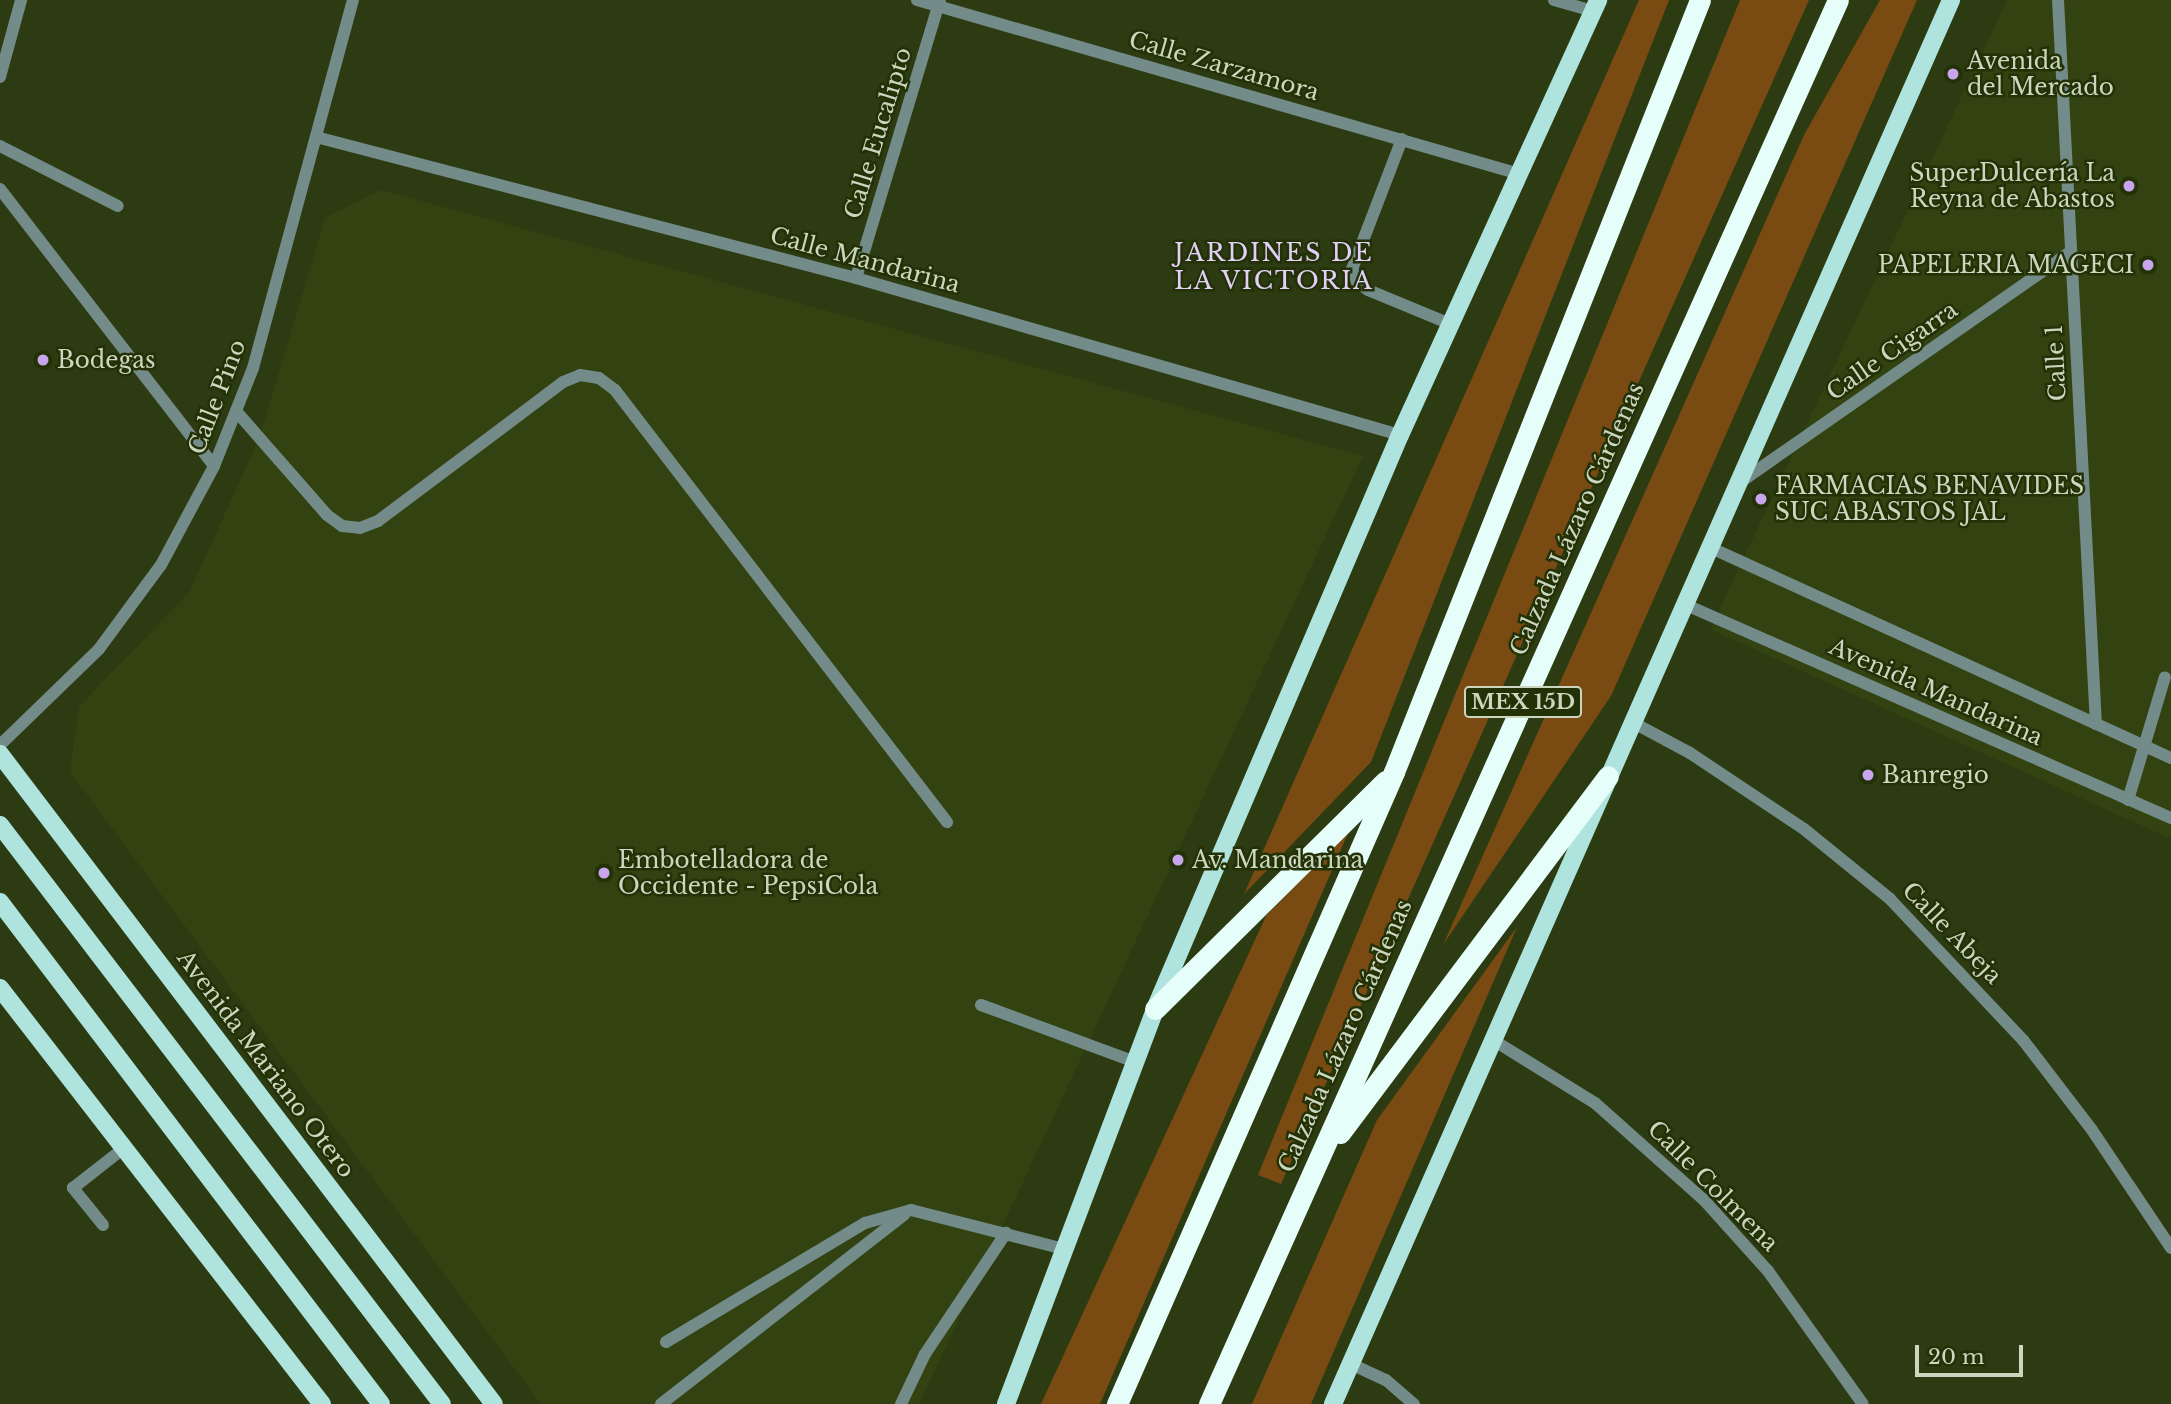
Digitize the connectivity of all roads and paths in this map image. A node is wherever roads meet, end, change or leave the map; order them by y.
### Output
1 (22, 0) edge
2 (353, 0) edge
3 (917, 0) edge
4 (1553, 0) edge
5 (1700, 0) edge
6 (1838, 0) edge
7 (1951, 0) edge
8 (2058, 0) edge
9 (940, 3) edge
10 (1596, 6) edge
11 (0, 77) edge
12 (316, 137) junction
13 (1402, 139) junction
14 (0, 146) edge
15 (1519, 174) junction
16 (0, 189) edge
17 (118, 206) dead end
18 (2071, 251) junction
19 (856, 278) junction
20 (1450, 324) junction
21 (236, 411) junction
22 (1400, 435) junction
23 (214, 466) junction
24 (1736, 486) junction
25 (1709, 547) junction
26 (1684, 604) junction
27 (2165, 677) dead end
28 (1632, 722) junction
29 (2096, 724) junction
30 (0, 745) edge
31 (2146, 746) junction
32 (0, 754) edge
33 (2171, 758) edge
34 (1394, 772) junction
35 (1608, 776) junction
36 (2129, 800) junction
37 (2171, 818) edge
38 (947, 822) dead end
39 (0, 825) edge
40 (0, 902) edge
41 (0, 988) edge
42 (981, 1005) dead end
43 (1154, 1009) junction
44 (1493, 1040) junction
45 (1135, 1062) junction
46 (124, 1149) junction
47 (1316, 1165) junction
48 (911, 1210) junction
49 (103, 1225) dead end
50 (1006, 1233) junction
51 (2171, 1248) edge
52 (1064, 1249) junction
53 (666, 1342) dead end
54 (1351, 1364) junction
55 (322, 1404) edge
56 (381, 1404) edge
57 (442, 1404) edge
58 (494, 1404) edge
59 (662, 1404) edge
60 (901, 1404) edge
61 (1006, 1404) edge
62 (1117, 1404) edge
63 (1209, 1404) edge
64 (1333, 1404) edge
65 (1414, 1404) edge
66 (1863, 1404) edge

1 - 11 street
2 - 12 street, Calle Pino
3 - 9 street, Calle Zarzamora
4 - 10 street
5 - 34 highway, MEX 15D
6 - 47 highway, Calzada Lázaro Cárdenas / MEX 15D
7 - 24 main road
8 - 18 street, Calle 1
9 - 13 street, Calle Zarzamora
9 - 19 street, Calle Eucalipto
10 - 15 main road
12 - 19 street, Calle Mandarina
12 - 21 street, Calle Pino
13 - 15 street, Calle Zarzamora
13 - 20 street
14 - 17 street
15 - 20 main road
16 - 23 street
18 - 24 street, Calle Cigarra
18 - 29 street, Calle 1
19 - 22 street, Calle Mandarina
20 - 22 main road
21 - 23 street, Calle Pino
21 - 38 street
22 - 43 main road
23 - 30 street, Calle Pino
24 - 25 main road
25 - 26 main road
25 - 29 street, Avenida Mandarina
26 - 28 main road
26 - 36 street, Avenida Mandarina
27 - 31 street
28 - 35 main road
28 - 51 street, Calle Abeja
29 - 31 street, Avenida Mandarina
31 - 33 street, Avenida Mandarina
31 - 36 street
32 - 58 main road, Avenida Mariano Otero
34 - 43 highway
34 - 62 highway, MEX 15D
35 - 44 main road
35 - 47 highway
36 - 37 street, Avenida Mandarina
39 - 57 main road
40 - 56 main road
41 - 46 main road
42 - 45 street
43 - 45 main road
44 - 54 main road
44 - 66 street, Calle Colmena
45 - 52 main road
46 - 49 street
46 - 55 main road
47 - 63 highway, Calzada Lázaro Cárdenas / MEX 15D
48 - 50 street
48 - 53 street
48 - 59 street
50 - 52 street
50 - 60 street
52 - 61 main road
54 - 64 main road
54 - 65 street

